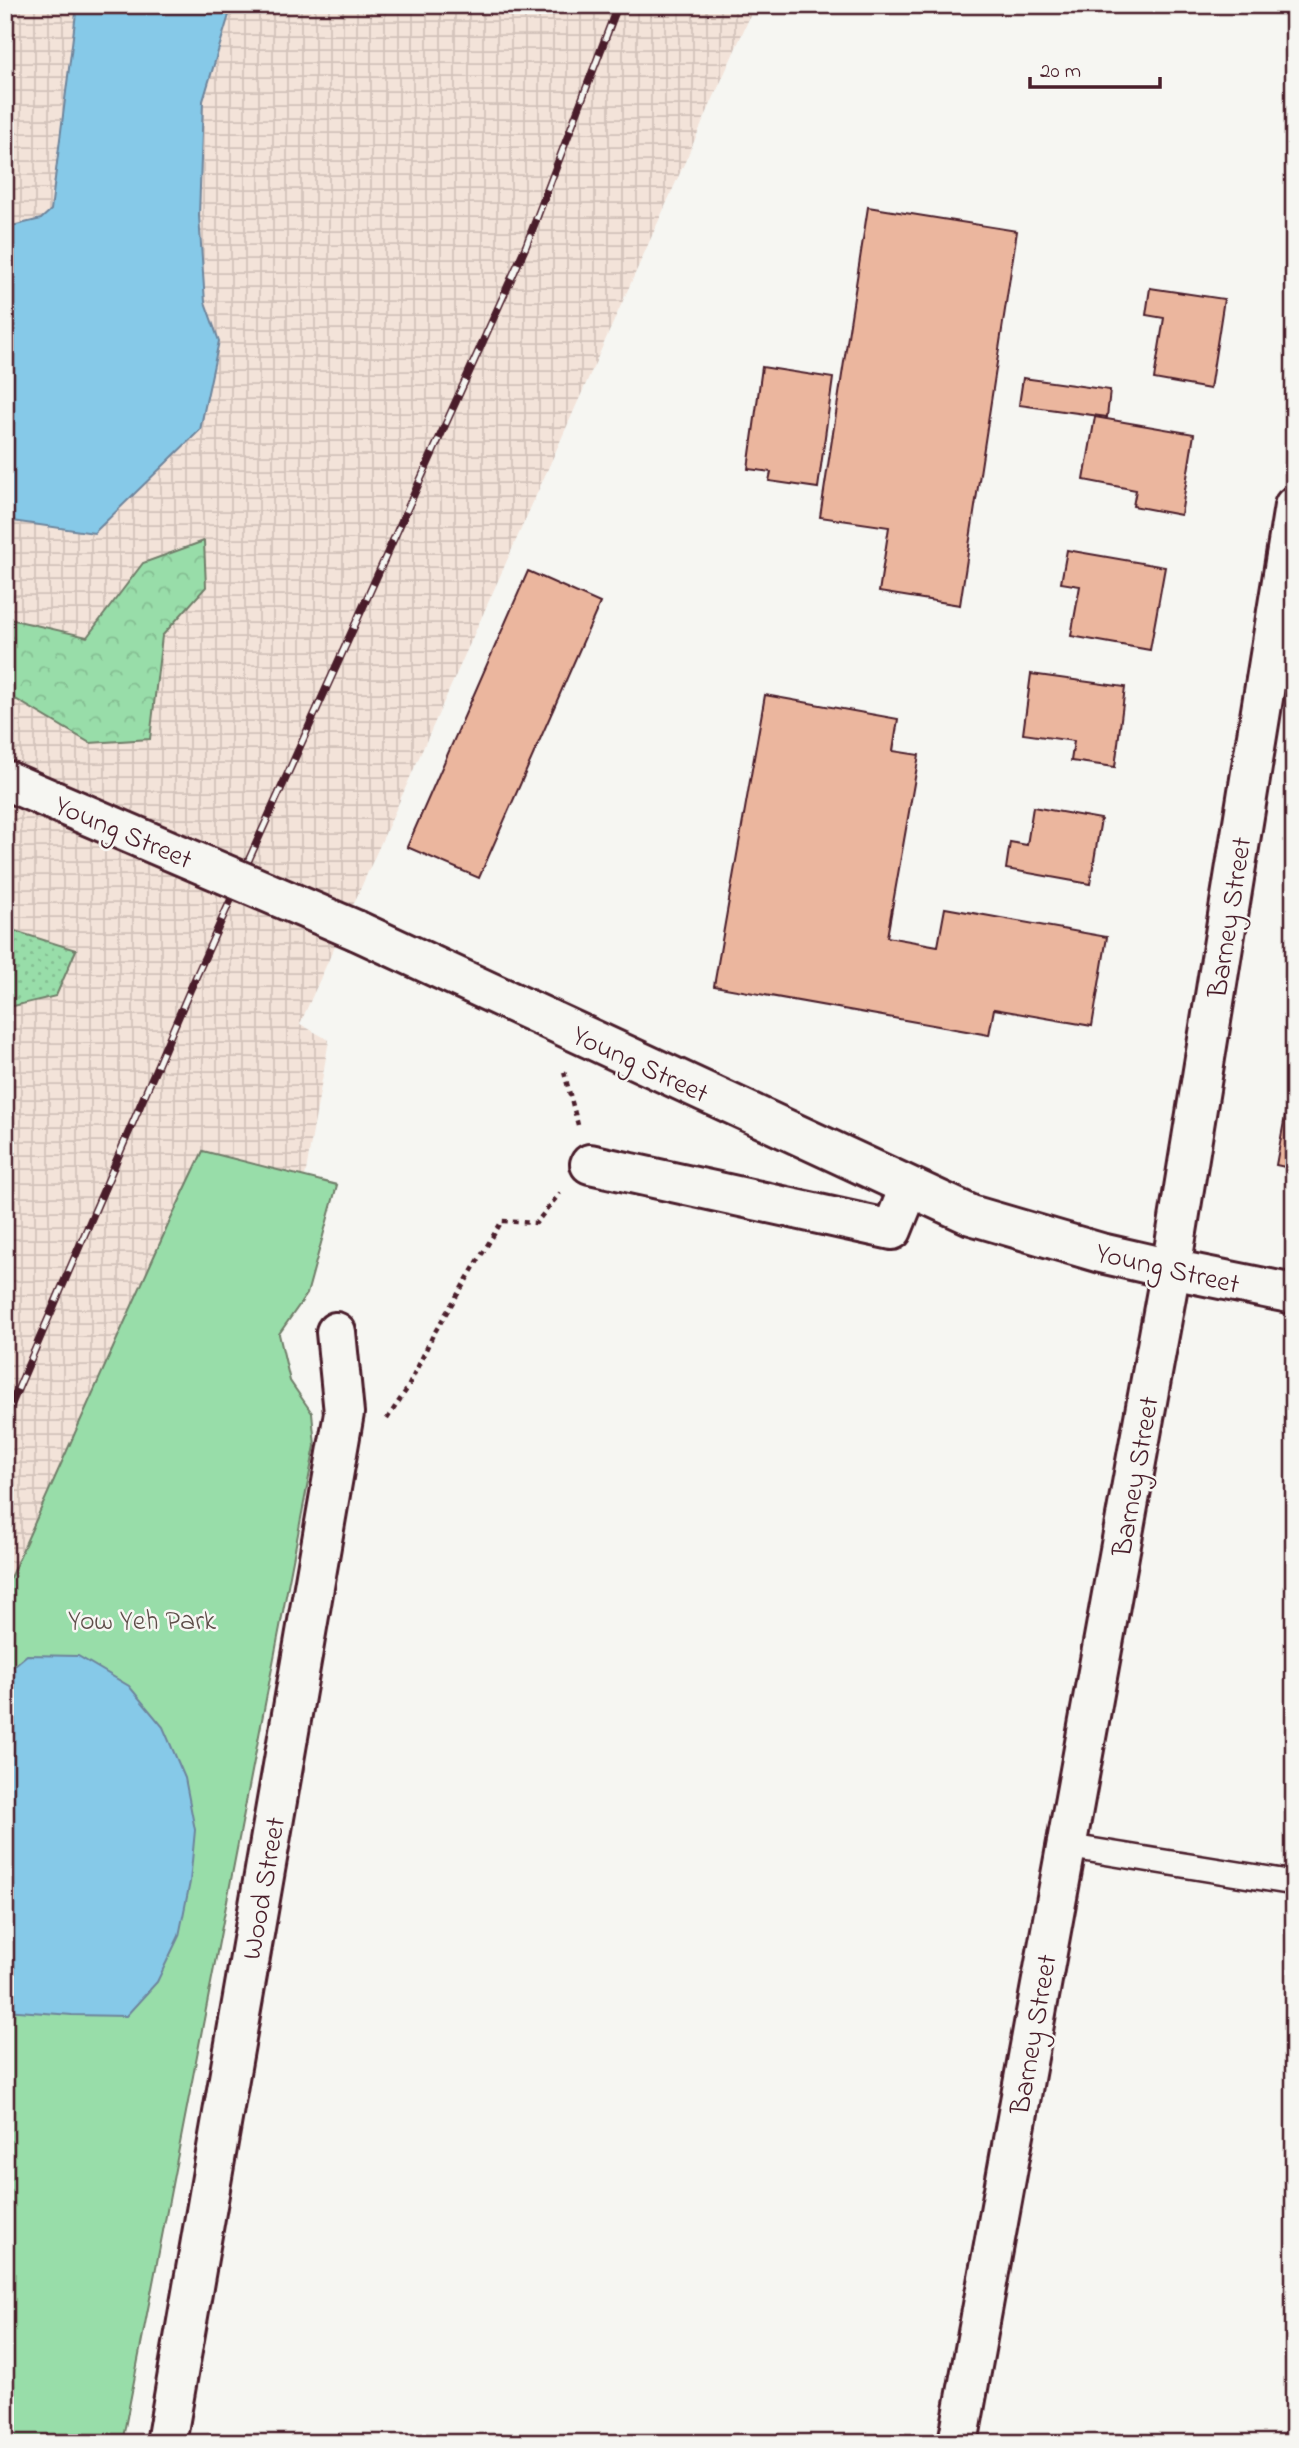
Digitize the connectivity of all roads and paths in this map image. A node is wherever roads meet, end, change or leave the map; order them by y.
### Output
1 (1294, 506) edge
2 (5, 780) edge
3 (562, 1064) dead end
4 (590, 1164) junction
5 (909, 1188) junction
6 (1171, 1269) junction
7 (1294, 1294) edge
8 (335, 1332) dead end
9 (387, 1420) dead end
10 (1066, 1846) junction
11 (1294, 1883) edge
12 (166, 2443) edge
13 (958, 2443) edge

1 - 6 street, Barney Street
2 - 5 street, Young Street, bridge
3 - 4 path
4 - 5 street
4 - 9 path
5 - 6 street, Young Street
6 - 7 street, Young Street
6 - 10 street, Barney Street
8 - 12 street, Wood Street
10 - 11 lane
10 - 13 street, Barney Street

